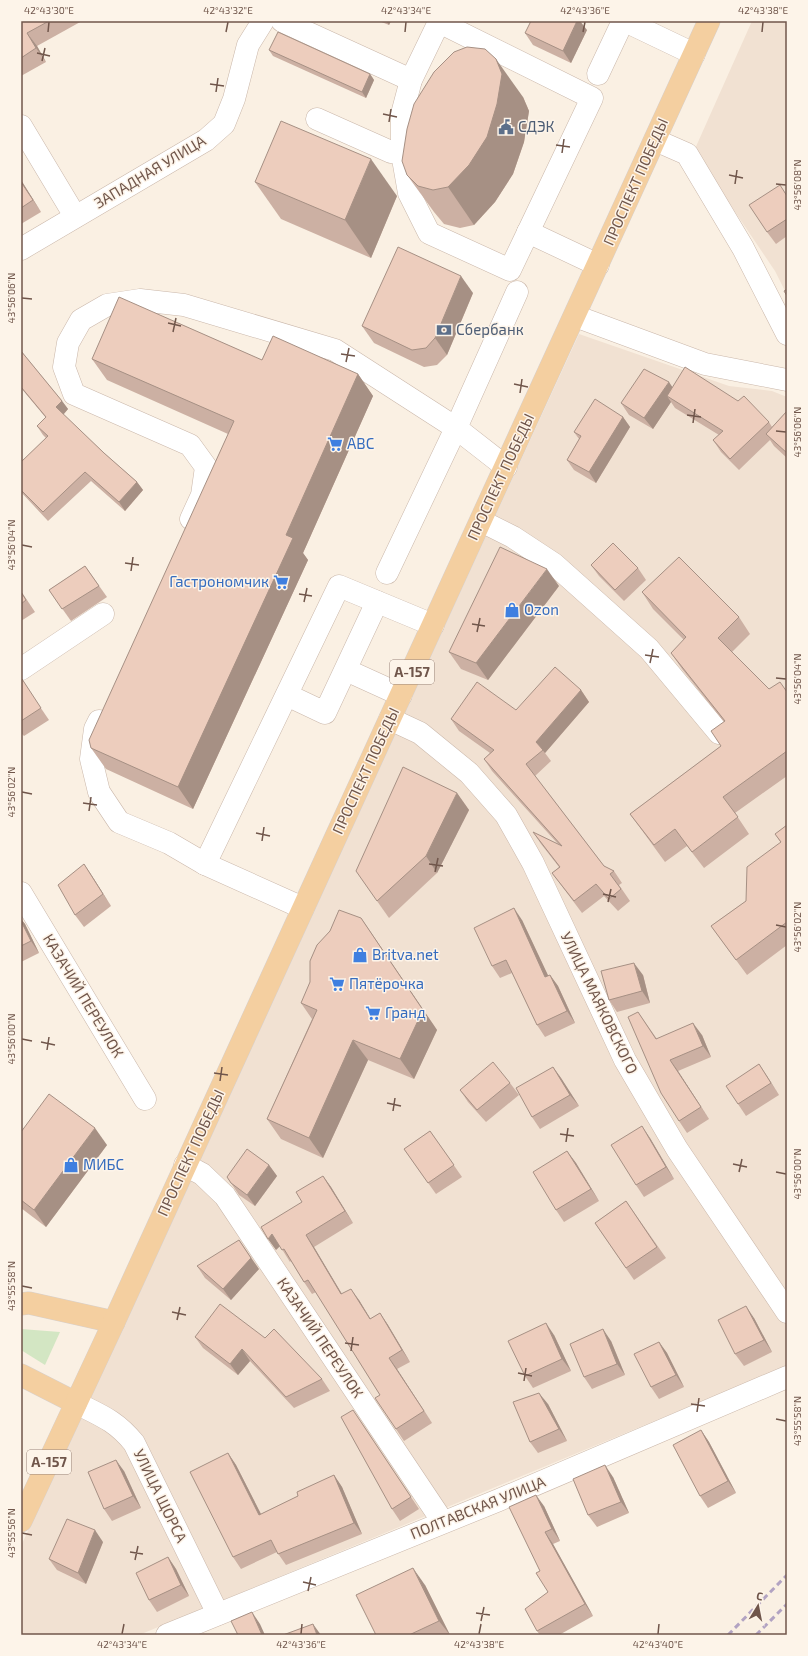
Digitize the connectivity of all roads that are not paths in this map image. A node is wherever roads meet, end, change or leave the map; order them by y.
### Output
1 (263, 21) edge
2 (282, 21) edge
3 (624, 21) edge
4 (709, 21) edge
5 (439, 22) edge
6 (694, 54) junction
7 (598, 74) dead end
8 (411, 80) junction
9 (317, 119) dead end
10 (21, 126) edge
11 (655, 140) junction
12 (402, 154) junction
13 (76, 216) junction
14 (528, 232) junction
15 (21, 249) edge
16 (598, 266) junction
17 (517, 292) dead end
18 (575, 316) junction
19 (787, 334) edge
20 (787, 380) edge
21 (456, 428) junction
22 (506, 467) junction
23 (481, 521) junction
24 (182, 537) edge
25 (387, 573) dead end
26 (377, 602) junction
27 (103, 614) dead end
28 (433, 625) junction
29 (21, 669) edge
30 (346, 670) junction
31 (287, 695) junction
32 (401, 695) junction
33 (108, 700) edge
34 (390, 719) junction
35 (719, 733) edge
36 (205, 864) junction
37 (21, 893) edge
38 (303, 908) junction
39 (145, 1098) dead end
40 (185, 1165) junction
41 (24, 1299) edge
42 (787, 1312) edge
43 (114, 1322) junction
44 (21, 1375) edge
45 (787, 1377) edge
46 (76, 1403) junction
47 (21, 1521) edge
48 (443, 1522) junction
49 (218, 1614) junction
50 (167, 1635) edge

1 - 13 street, ЗАПАДНАЯ УЛИЦА
2 - 8 street
3 - 6 street
3 - 7 street
4 - 6 main road, ПРОСПЕКТ ПОБЕДЫ / А-157
5 - 8 street
5 - 14 street
6 - 11 main road, ПРОСПЕКТ ПОБЕДЫ / А-157
8 - 12 street
9 - 12 street
10 - 13 street
11 - 16 main road, ПРОСПЕКТ ПОБЕДЫ / А-157
11 - 19 street
12 - 14 street
13 - 15 street, ЗАПАДНАЯ УЛИЦА
14 - 16 street
16 - 18 main road, ПРОСПЕКТ ПОБЕДЫ / А-157
17 - 21 street
18 - 20 street
18 - 22 main road, ПРОСПЕКТ ПОБЕДЫ / А-157
21 - 22 street
21 - 24 street
21 - 25 street
22 - 23 main road, ПРОСПЕКТ ПОБЕДЫ / А-157
23 - 28 main road, ПРОСПЕКТ ПОБЕДЫ / А-157
23 - 35 street
26 - 28 street
26 - 30 street
26 - 31 street
27 - 29 street
28 - 32 main road, ПРОСПЕКТ ПОБЕДЫ / А-157
30 - 31 street
30 - 32 street
31 - 36 street
32 - 34 main road, ПРОСПЕКТ ПОБЕДЫ / А-157
33 - 36 street
34 - 38 main road, ПРОСПЕКТ ПОБЕДЫ / А-157
34 - 42 street, УЛИЦА МАЯКОВСКОГО
36 - 38 street
37 - 39 street, КАЗАЧИЙ ПЕРЕУЛОК
38 - 40 main road, ПРОСПЕКТ ПОБЕДЫ / А-157
40 - 43 main road, ПРОСПЕКТ ПОБЕДЫ / А-157
40 - 48 street, КАЗАЧИЙ ПЕРЕУЛОК
41 - 43 main road
43 - 46 main road, ПРОСПЕКТ ПОБЕДЫ / А-157
44 - 46 main road
45 - 48 street, ПОЛТАВСКАЯ УЛИЦА
46 - 47 main road, ПРОСПЕКТ ПОБЕДЫ / А-157
46 - 49 street, УЛИЦА ЩОРСА
48 - 49 street, ПОЛТАВСКАЯ УЛИЦА
49 - 50 street, ПОЛТАВСКАЯ УЛИЦА

